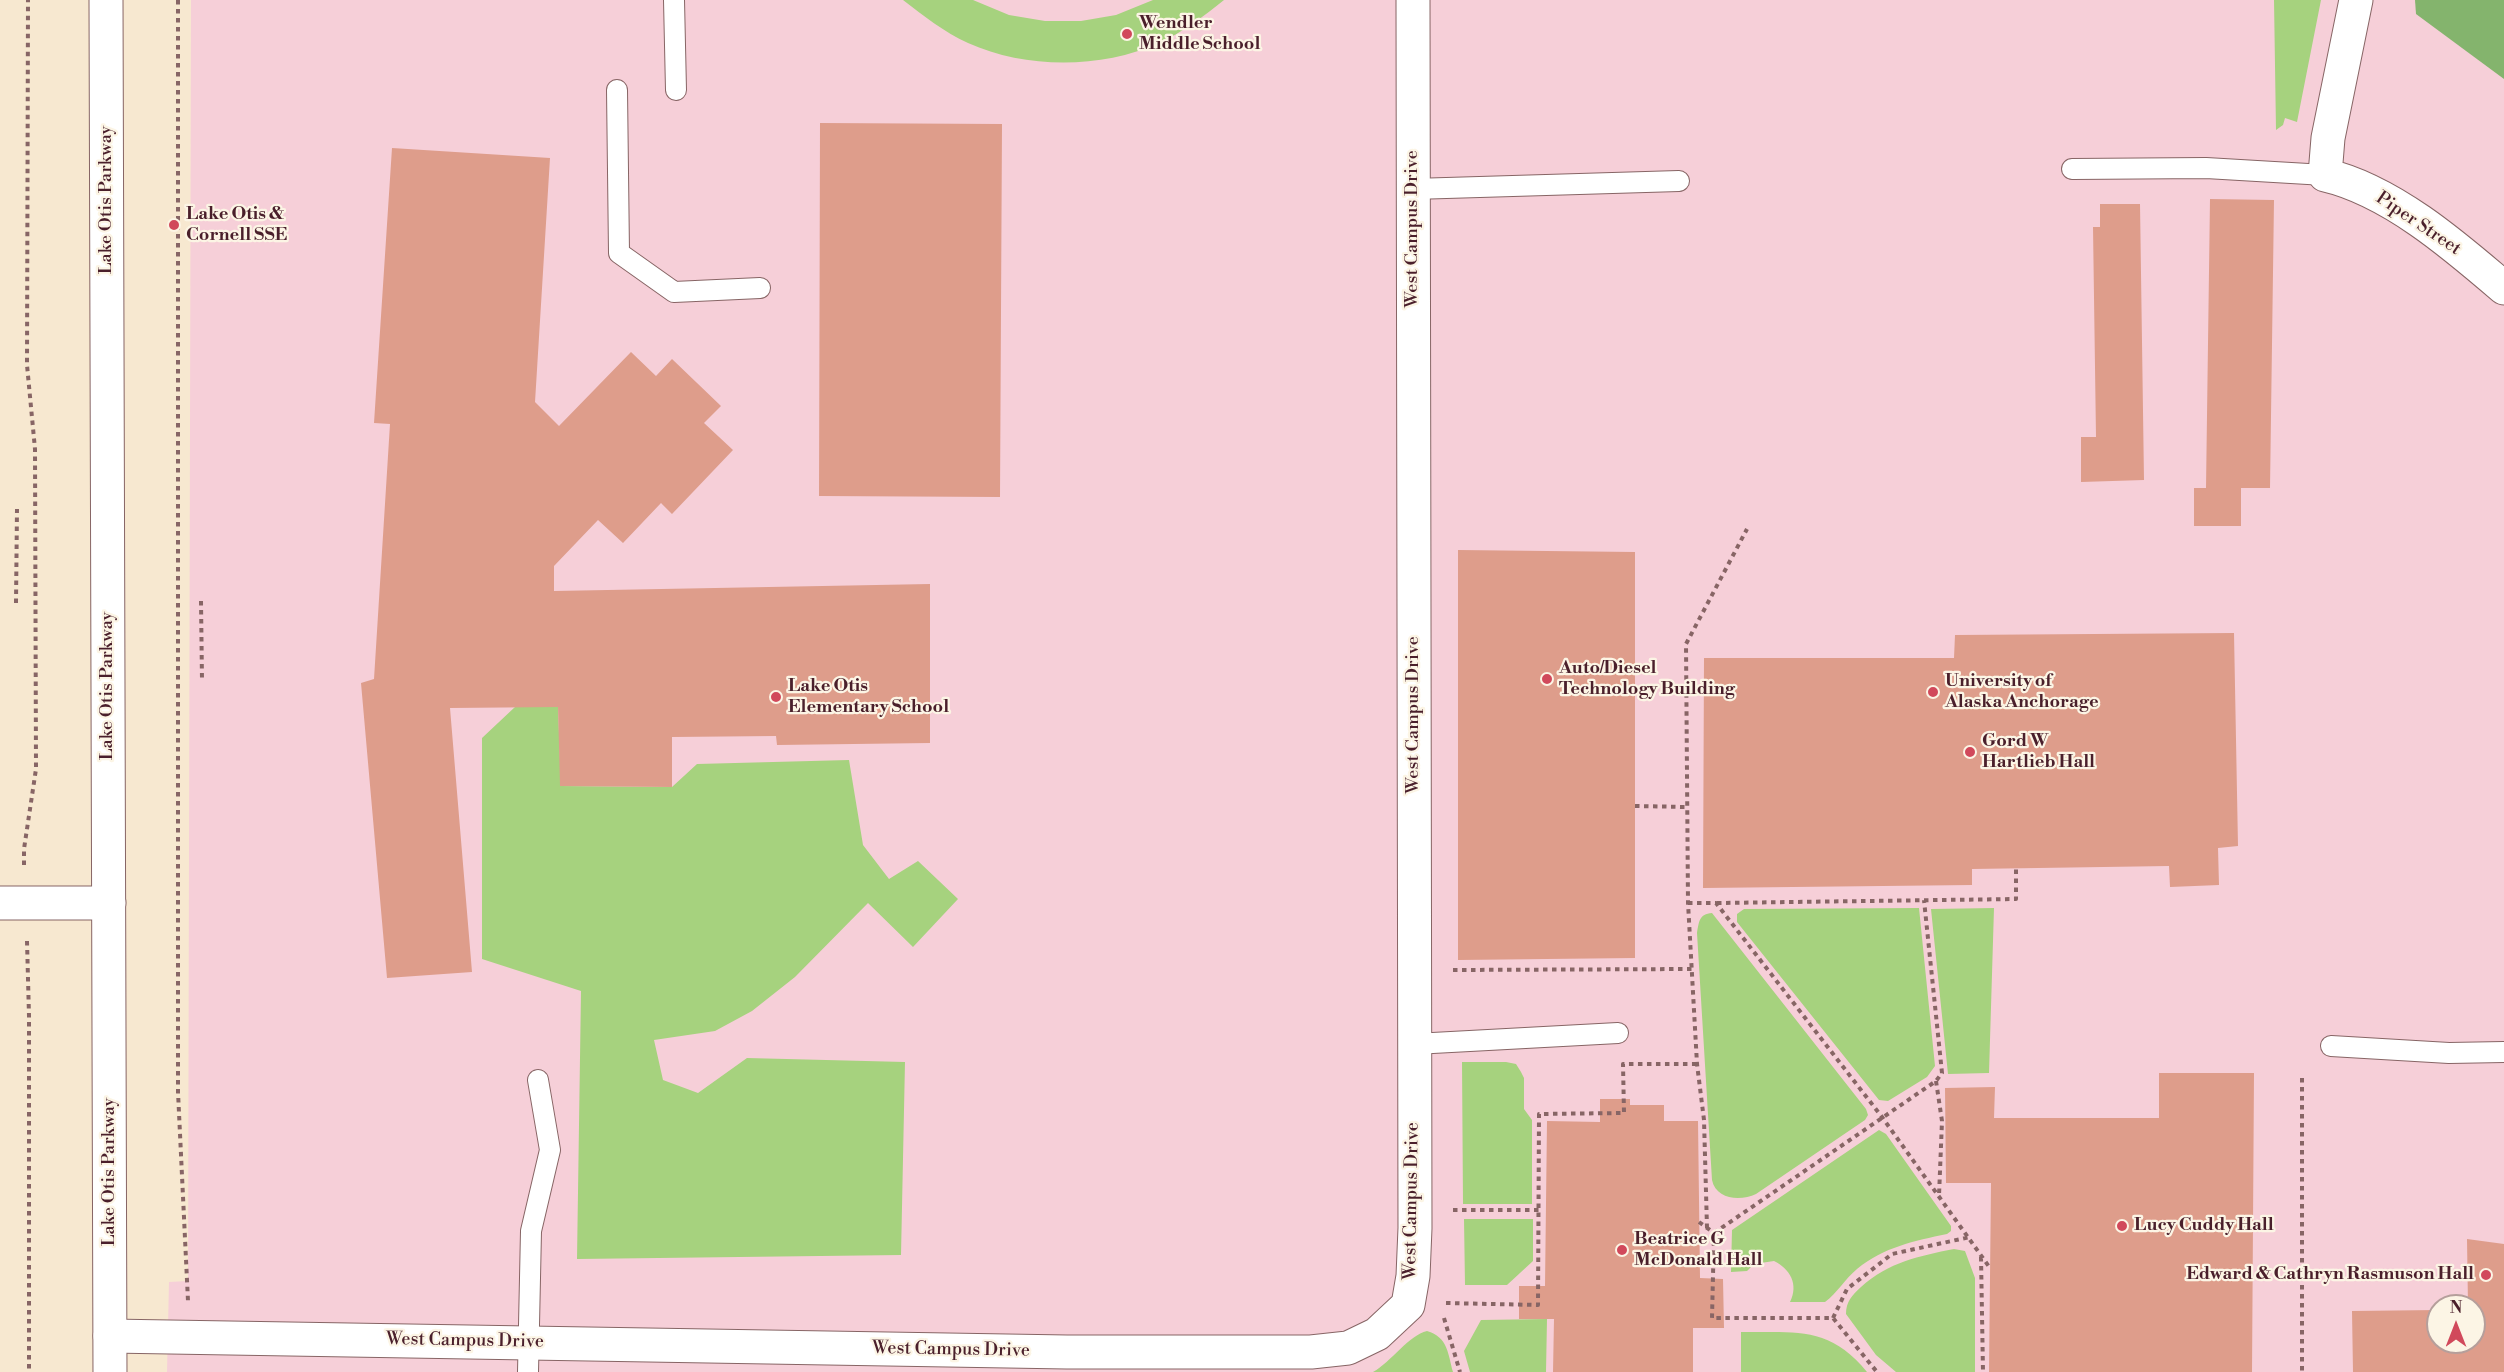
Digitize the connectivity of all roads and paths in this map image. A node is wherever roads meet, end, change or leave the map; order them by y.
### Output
1 (28, 0) edge
2 (106, 0) edge
3 (178, 0) edge
4 (674, 0) edge
5 (1413, 0) edge
6 (2356, 0) edge
7 (617, 90) dead end
8 (676, 90) dead end
9 (2072, 169) dead end
10 (2325, 175) junction
11 (1679, 181) dead end
12 (1413, 189) junction
13 (760, 288) dead end
14 (2504, 288) edge
15 (16, 509) dead end
16 (1747, 529) dead end
17 (201, 602) dead end
18 (16, 603) dead end
19 (202, 680) dead end
20 (1635, 806) dead end
21 (1686, 807) junction
22 (2016, 869) dead end
23 (1924, 900) junction
24 (13, 903) edge
25 (109, 903) junction
26 (1689, 903) junction
27 (1716, 903) junction
28 (1692, 969) junction
29 (1450, 970) dead end
30 (1618, 1033) dead end
31 (1414, 1044) junction
32 (2331, 1046) dead end
33 (2504, 1052) edge
34 (1698, 1064) junction
35 (2302, 1078) dead end
36 (538, 1080) dead end
37 (1936, 1081) junction
38 (1882, 1117) junction
39 (1939, 1196) junction
40 (1453, 1210) dead end
41 (1539, 1210) junction
42 (1699, 1222) dead end
43 (1707, 1228) junction
44 (1714, 1233) junction
45 (1970, 1238) junction
46 (1981, 1256) junction
47 (1990, 1268) dead end
48 (1439, 1303) dead end
49 (188, 1307) dead end
50 (1442, 1313) dead end
51 (1833, 1318) junction
52 (110, 1336) junction
53 (529, 1357) edge
54 (1067, 1362) edge
55 (29, 1372) edge
56 (110, 1372) edge
57 (1460, 1372) edge
58 (1877, 1372) edge
59 (1983, 1372) edge
60 (2302, 1372) edge

1 - 24 path
2 - 25 street, Lake Otis Parkway
3 - 49 path
4 - 8 lane
5 - 12 street, West Campus Drive
6 - 10 street
7 - 13 lane
9 - 10 lane
10 - 14 street, Piper Street
11 - 12 lane
12 - 31 street, West Campus Drive
15 - 18 path
16 - 21 path
17 - 19 path
20 - 21 path
21 - 26 path
22 - 23 path
23 - 27 path
23 - 37 path
24 - 25 street
24 - 55 path
25 - 52 street, Lake Otis Parkway
26 - 27 path
26 - 28 path
27 - 38 path
28 - 29 path
28 - 34 path
30 - 31 lane
31 - 54 street, West Campus Drive
32 - 33 lane
34 - 41 path
34 - 43 path
35 - 60 path
36 - 53 lane
37 - 38 path
37 - 39 path
38 - 39 path
38 - 44 path
39 - 45 path
40 - 41 path
41 - 48 path
42 - 43 path
43 - 44 path
44 - 51 path
45 - 46 path
45 - 51 path
46 - 47 path
46 - 59 path
50 - 57 path
51 - 58 path
52 - 53 street, West Campus Drive
52 - 56 street, Lake Otis Parkway
53 - 54 street, West Campus Drive

